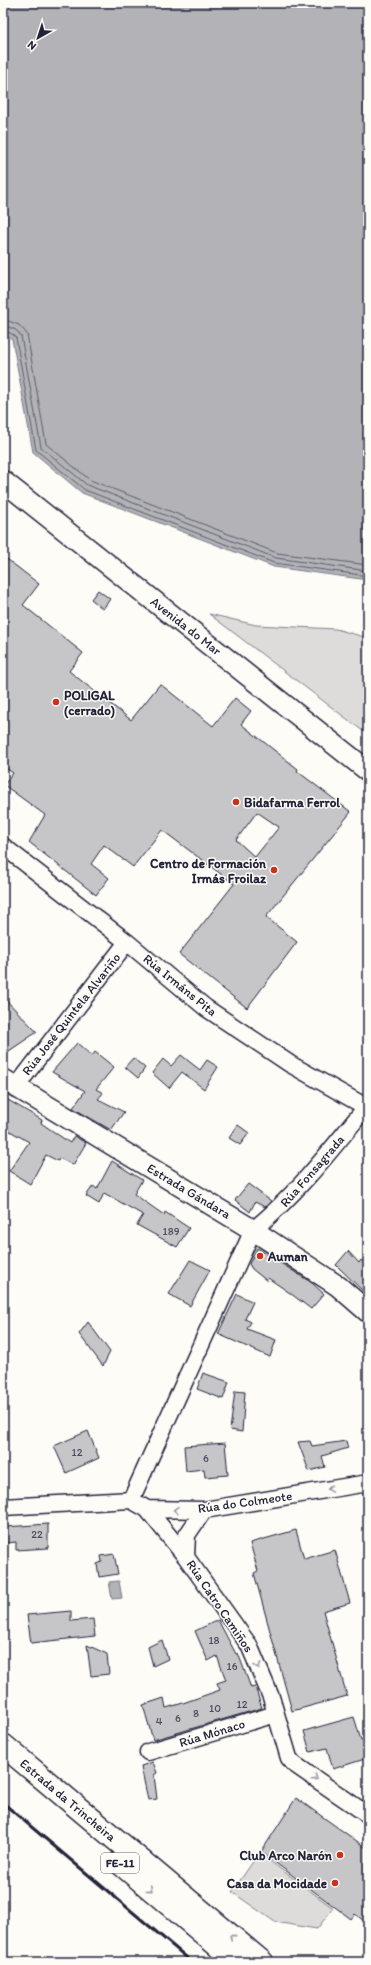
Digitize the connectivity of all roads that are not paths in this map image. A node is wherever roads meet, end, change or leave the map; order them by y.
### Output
1 (3, 481) edge
2 (368, 771) edge
3 (3, 846) edge
4 (127, 942) junction
5 (9, 1083) edge
6 (367, 1107) edge
7 (253, 1230) junction
8 (368, 1312) edge
9 (368, 1483) edge
10 (131, 1500) junction
11 (3, 1507) edge
12 (147, 1509) junction
13 (204, 1510) junction
14 (186, 1557) junction
15 (276, 1714) junction
16 (3, 1745) edge
17 (148, 1752) dead end
18 (3, 1764) edge
19 (368, 1815) edge
20 (237, 1962) edge
21 (262, 1962) edge

1 - 2 street, Avenida do Mar
3 - 4 street, Rúa Irmáns Pita
4 - 5 street, Rúa José Quintela Alvariño
4 - 6 street, Rúa Irmáns Pita
5 - 7 street, Estrada Gándara
6 - 7 street, Rúa Fonsagrada
7 - 8 street, Estrada Gándara
7 - 10 street
9 -> 13 street, Rúa do Colmeote
10 - 11 street
10 - 12 street, Rúa do Colmeote
13 -> 12 street, Rúa do Colmeote
12 - 14 street, Rúa Catro Camiños
13 - 14 street
14 -> 15 street, Rúa Catro Camiños
15 - 17 street, Rúa Mónaco
15 -> 19 street, Rúa Catro Camiños
21 -> 16 highway, Estrada da Trincheira / FE-11
18 -> 20 highway, Estrada da Trincheira / FE-11

